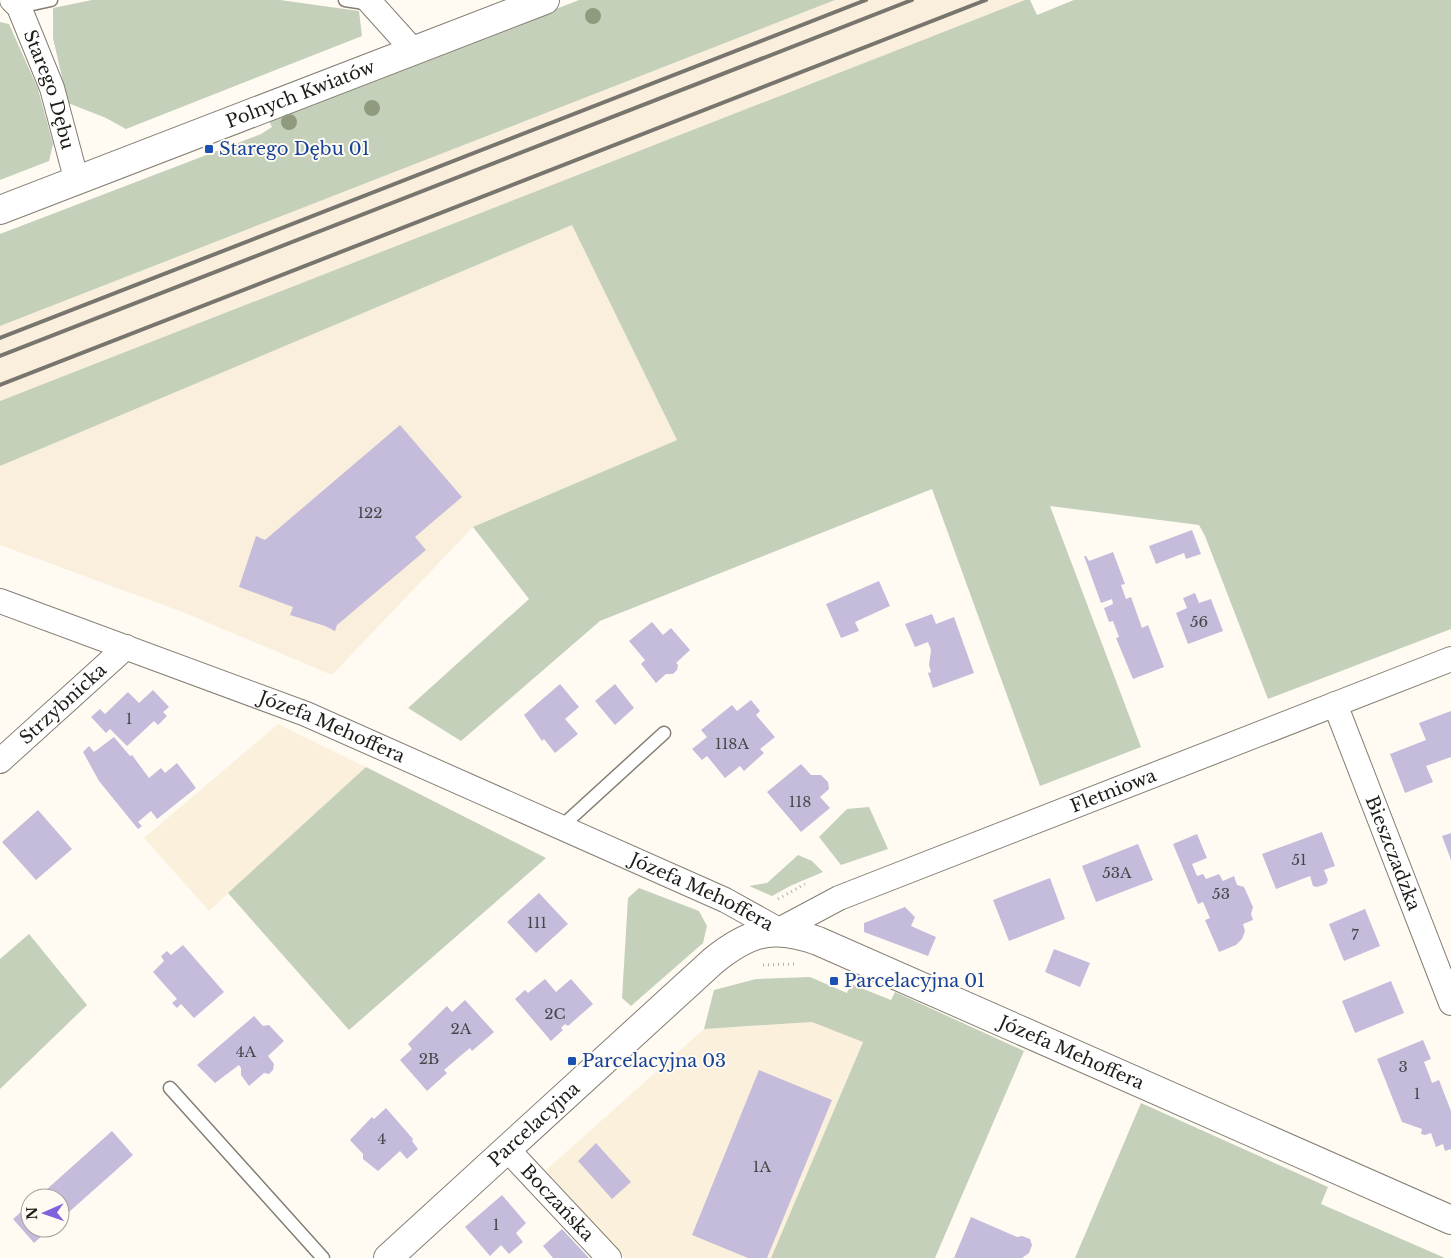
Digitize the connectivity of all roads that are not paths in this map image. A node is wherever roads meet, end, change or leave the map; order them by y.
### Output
1 (51, 0) edge
2 (345, 0) edge
3 (545, 0) edge
4 (369, 2) edge
5 (15, 4) edge
6 (413, 50) junction
7 (76, 182) junction
8 (0, 210) edge
9 (0, 601) edge
10 (126, 647) junction
11 (1451, 659) edge
12 (1335, 704) junction
13 (664, 733) dead end
14 (0, 761) edge
15 (561, 827) junction
16 (779, 930) junction
17 (1451, 1003) edge
18 (170, 1088) dead end
19 (506, 1148) junction
20 (1451, 1220) edge
21 (323, 1258) edge
22 (388, 1258) edge
23 (608, 1258) edge

1 - 5 lane
2 - 4 lane
3 - 6 street, Polnych Kwiatów
4 - 6 street
5 - 7 street, Starego Dębu
6 - 7 street, Polnych Kwiatów
7 - 8 street, Polnych Kwiatów
9 - 10 street, Józefa Mehoffera
10 - 14 street, Strzybnicka
10 - 15 street, Józefa Mehoffera
11 - 12 street, Fletniowa
12 - 16 street, Fletniowa
12 - 17 street, Bieszczadzka
13 - 15 lane
15 - 16 street, Józefa Mehoffera
16 - 19 street, Parcelacyjna
16 - 20 street, Józefa Mehoffera
18 - 21 lane
19 - 22 street, Parcelacyjna
19 - 23 street, Boczańska

